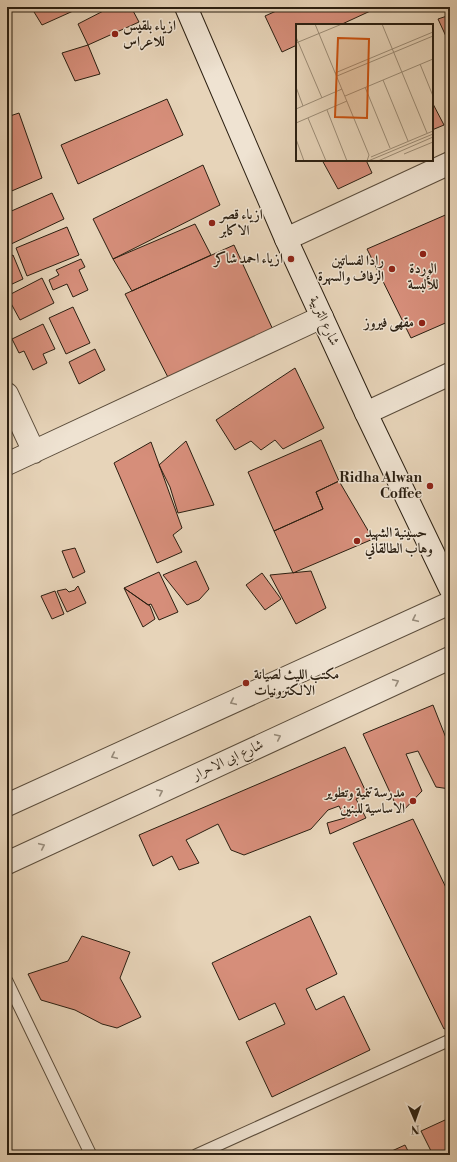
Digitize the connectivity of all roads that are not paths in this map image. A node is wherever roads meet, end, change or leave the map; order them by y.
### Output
1 (186, 7) edge
2 (450, 163) edge
3 (286, 239) junction
4 (322, 317) junction
5 (450, 374) edge
6 (7, 394) edge
7 (366, 413) junction
8 (34, 452) junction
9 (7, 464) edge
10 (450, 588) edge
11 (450, 603) edge
12 (450, 658) edge
13 (7, 805) edge
14 (7, 863) edge
15 (7, 981) edge
16 (450, 1040) edge
17 (91, 1155) edge
18 (196, 1155) edge

1 - 3 street, شارع التربية
2 - 3 street
3 - 4 street, شارع التربية
4 - 7 street, شارع التربية
4 - 8 street
5 - 7 street
6 - 8 street
7 - 10 street, شارع التربية
8 - 9 street
11 -> 13 street
14 -> 12 street, شارع ابی الاحرار
15 - 17 lane
16 - 18 lane

